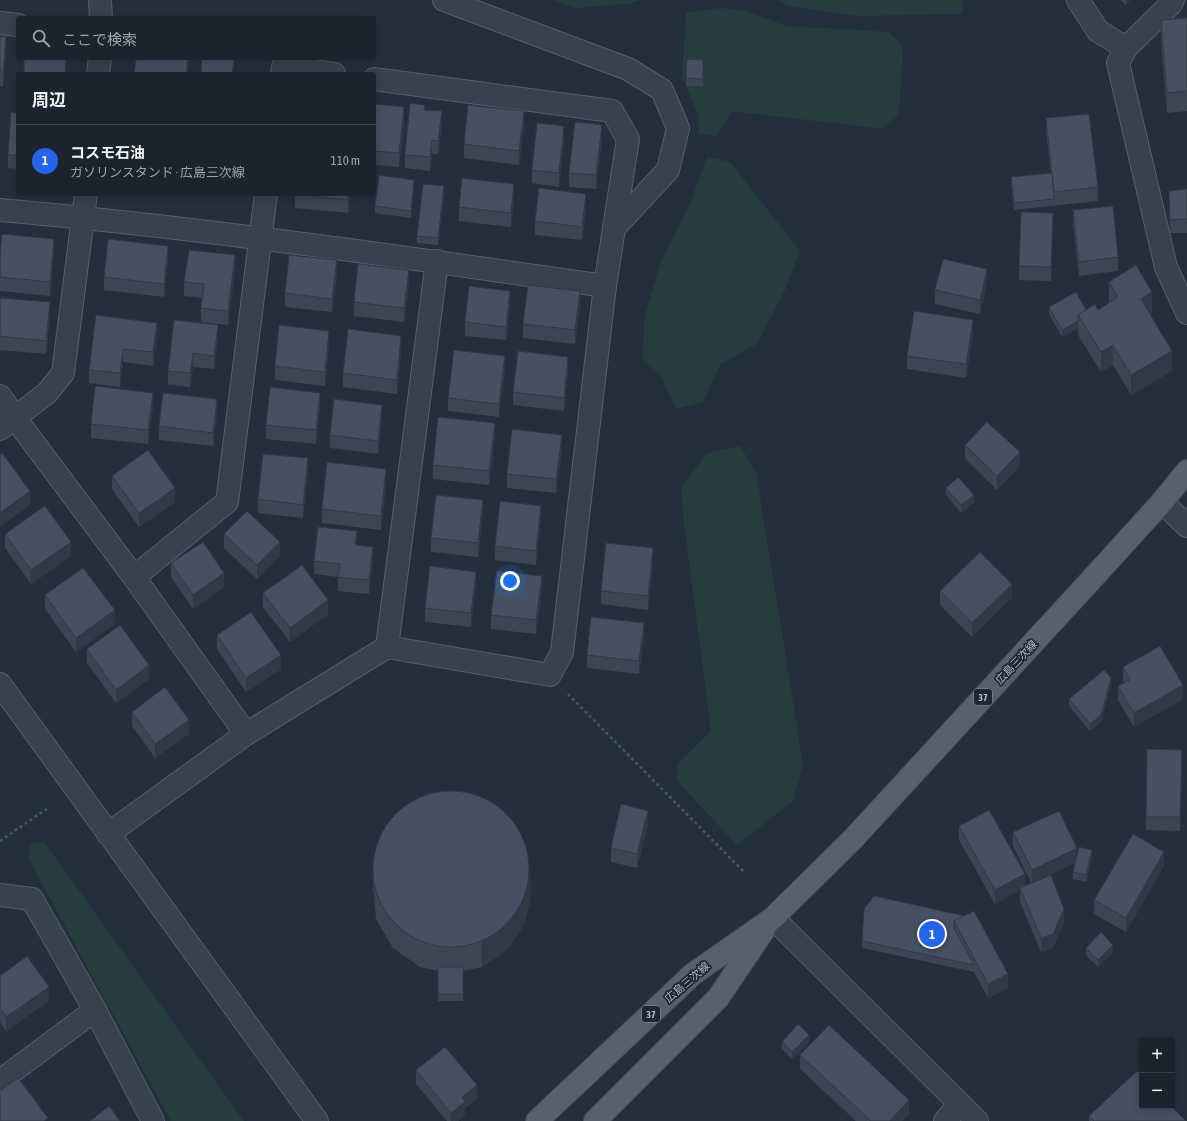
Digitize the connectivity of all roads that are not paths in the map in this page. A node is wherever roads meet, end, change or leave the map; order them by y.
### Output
1 (100, 0) edge
2 (444, 0) edge
3 (1078, 0) edge
4 (1173, 0) edge
5 (101, 16) edge
6 (0, 23) edge
7 (16, 25) edge
8 (1126, 48) junction
9 (100, 60) edge
10 (98, 72) edge
11 (282, 72) edge
12 (319, 72) edge
13 (376, 79) edge
14 (86, 196) edge
15 (266, 196) edge
16 (0, 210) edge
17 (84, 218) junction
18 (614, 228) junction
19 (260, 238) junction
20 (437, 261) junction
21 (605, 286) junction
22 (1187, 313) edge
23 (0, 396) edge
24 (7, 423) edge
25 (1187, 470) edge
26 (1162, 502) junction
27 (1187, 526) edge
28 (134, 577) junction
29 (387, 648) junction
30 (0, 684) edge
31 (246, 734) junction
32 (108, 834) junction
33 (0, 895) edge
34 (773, 918) junction
35 (95, 1010) junction
36 (0, 1081) edge
37 (960, 1104) junction
38 (153, 1121) edge
39 (317, 1121) edge
40 (538, 1121) edge
41 (595, 1121) edge
42 (945, 1121) edge
43 (977, 1121) edge

1 - 5 street
2 - 18 street
3 - 8 street
4 - 8 street
6 - 7 street
8 - 22 street
9 - 10 street
11 - 12 street
13 - 18 street
14 - 17 street
15 - 19 street
16 - 17 street
17 - 19 street
17 - 24 street
18 - 21 street
19 - 20 street
19 - 28 street
20 - 21 street
20 - 29 street
21 - 29 street
23 - 24 street
24 - 28 street
25 - 26 main road, 広島三次線 / 37
26 - 27 street
26 - 34 main road, 広島三次線 / 37
28 - 31 street
29 - 31 street
30 - 32 street
31 - 32 street
32 - 39 street
33 - 35 street
34 - 37 street
34 - 40 main road, 広島三次線 / 37
34 - 41 main road, 広島三次線 / 37
35 - 36 street
35 - 38 street
37 - 42 street
37 - 43 street

